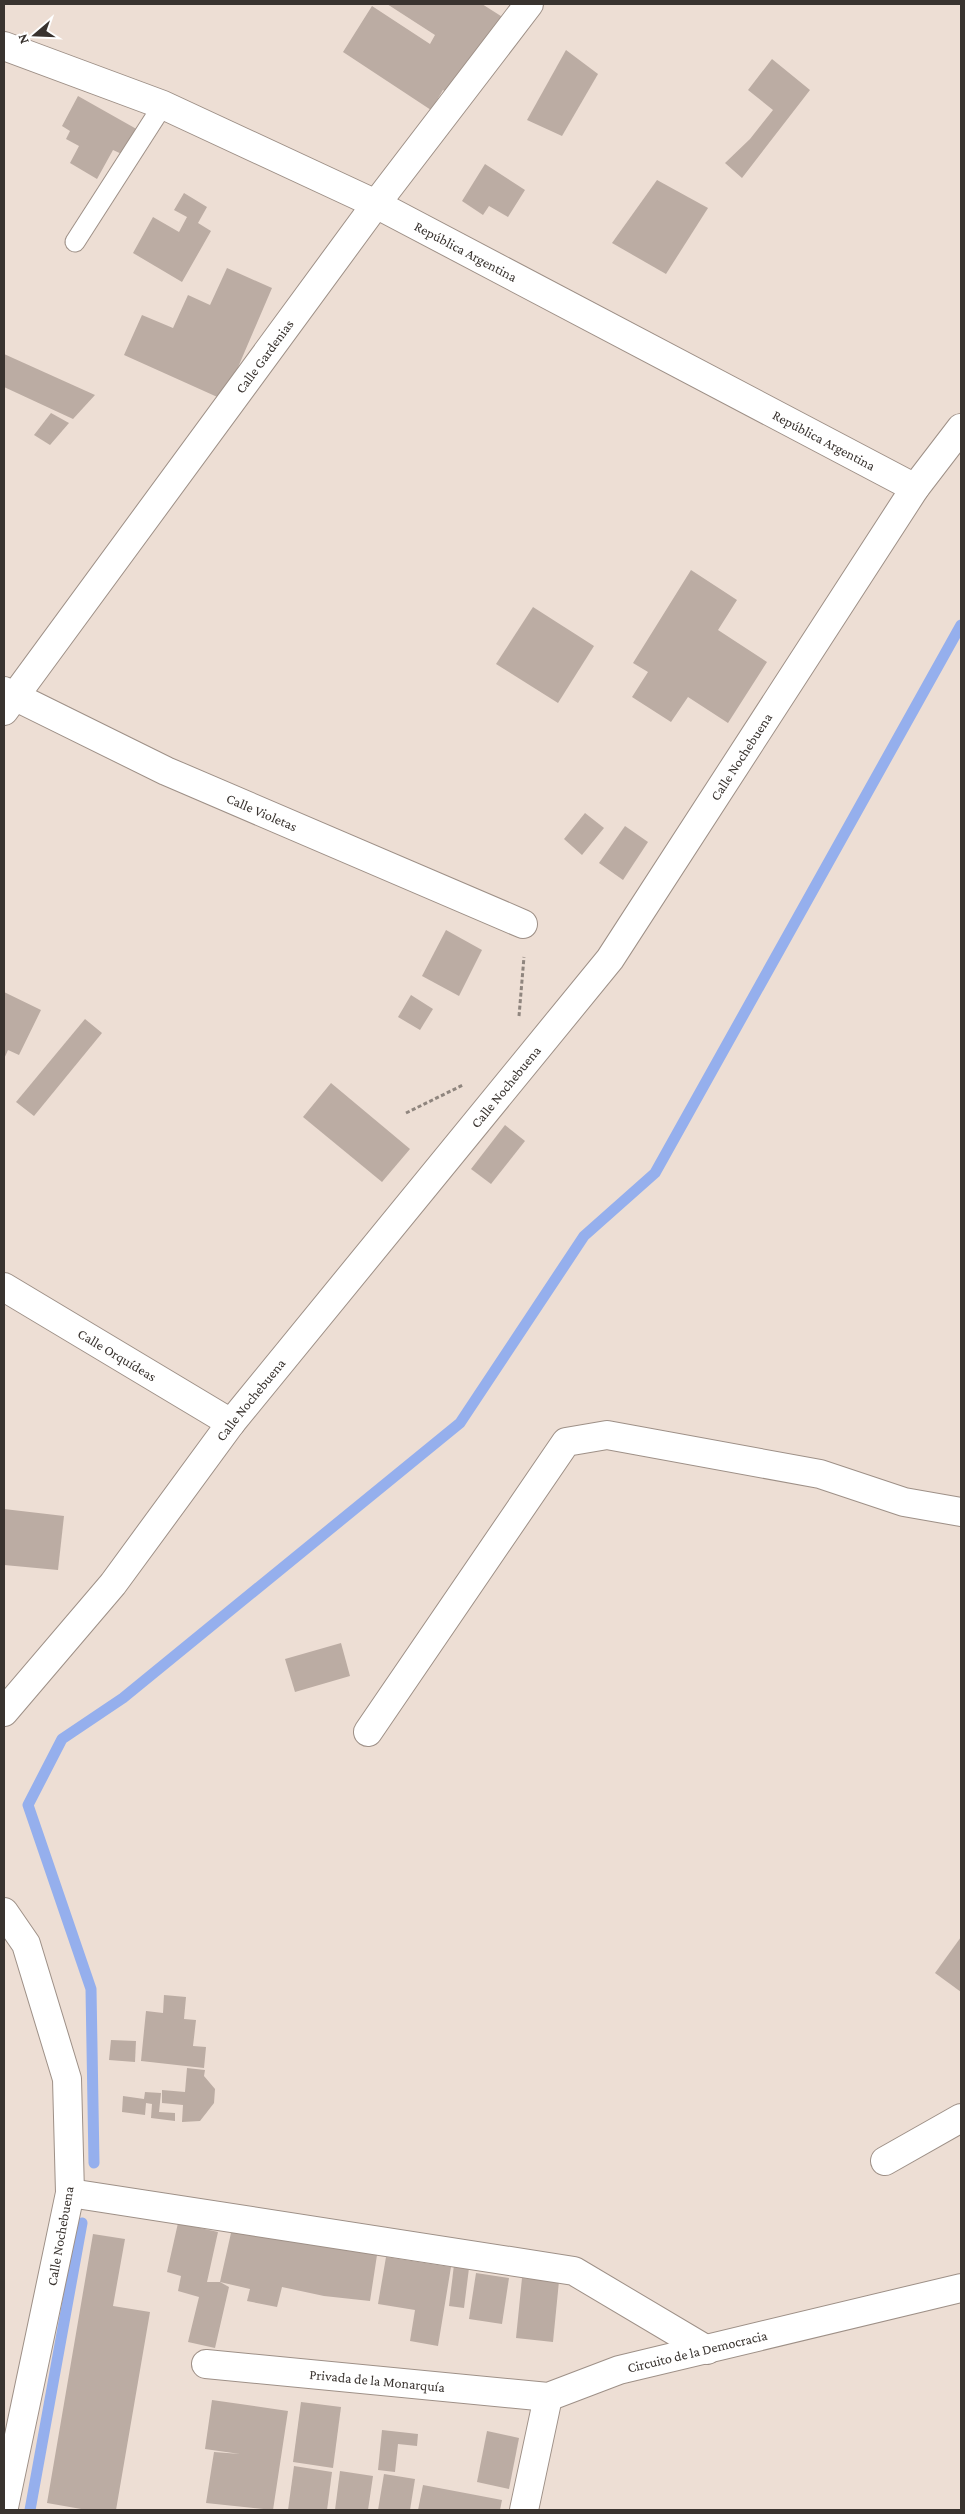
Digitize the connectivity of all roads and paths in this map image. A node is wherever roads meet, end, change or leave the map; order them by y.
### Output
1 (529, 4) edge
2 (4, 46) edge
3 (163, 105) junction
4 (376, 204) junction
5 (75, 242) dead end
6 (961, 428) edge
7 (915, 488) junction
8 (8, 700) edge
9 (523, 924) joint
10 (519, 1021) dead end
11 (466, 1084) dead end
12 (406, 1113) dead end
13 (4, 1287) edge
14 (231, 1423) junction
15 (961, 1512) edge
16 (4, 1712) edge
17 (368, 1732) dead end
18 (4, 1912) edge
19 (961, 2118) edge
20 (885, 2161) dead end
21 (70, 2193) junction
22 (961, 2288) edge
23 (707, 2350) junction
24 (206, 2364) dead end
25 (548, 2396) junction
26 (4, 2507) edge
27 (524, 2510) edge

1 - 4 street, Calle Gardenias
2 - 3 street, República Argentina
3 - 4 street, República Argentina
3 - 5 lane
4 - 7 street, República Argentina
4 - 8 street, Calle Gardenias
6 - 7 street, Calle Nochebuena
7 - 14 street, Calle Nochebuena
8 - 9 street, Calle Violetas
9 - 10 path
11 - 12 path
13 - 14 street, Calle Orquídeas
14 - 16 street, Calle Nochebuena
15 - 17 street
18 - 21 street, Calle Nochebuena
19 - 20 street
21 - 23 street
21 - 26 street, Calle Nochebuena
22 - 23 street, Circuito de la Democracia
23 - 25 street, Circuito de la Democracia
24 - 25 street, Privada de la Monarquía
25 - 27 street

